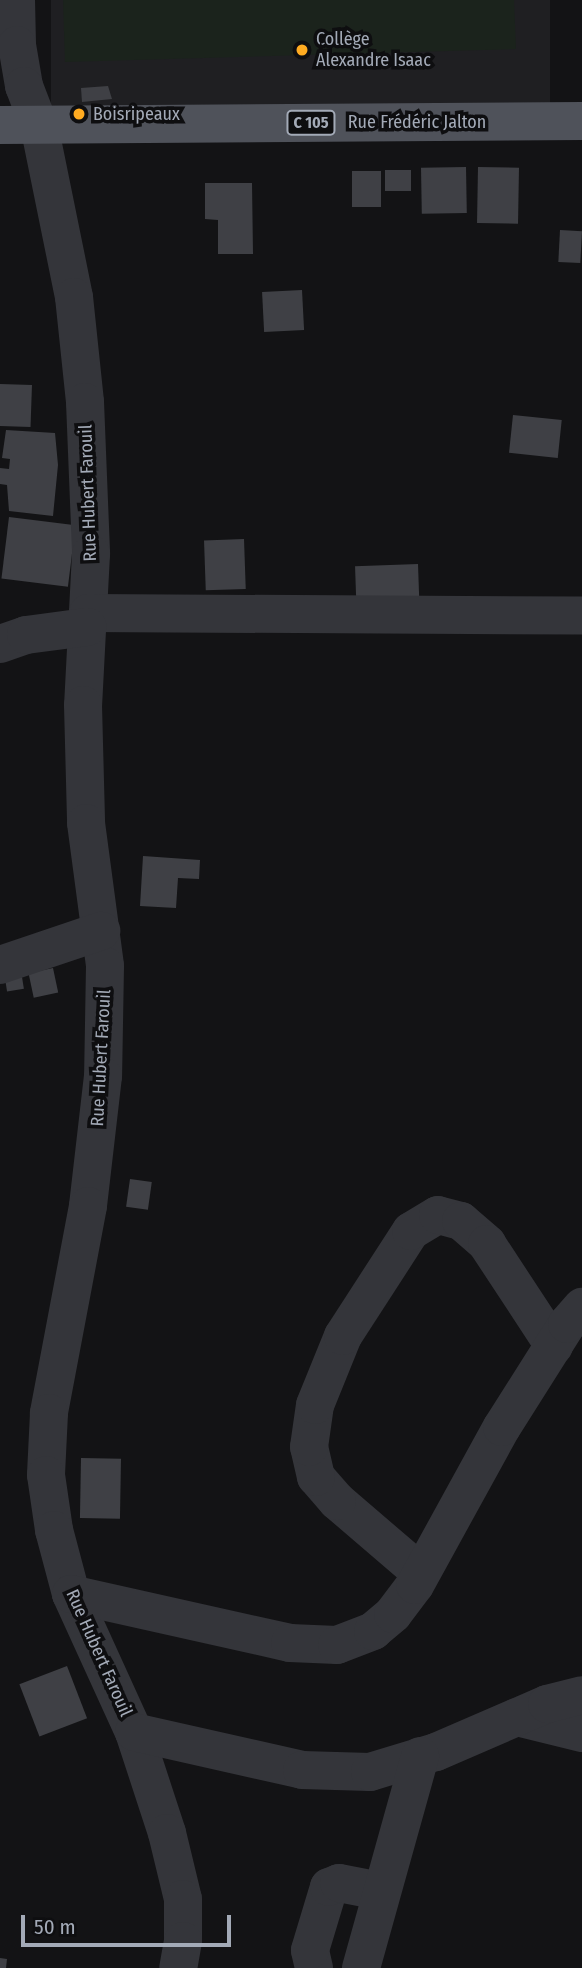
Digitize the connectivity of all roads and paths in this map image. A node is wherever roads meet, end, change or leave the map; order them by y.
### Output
1 (16, 0) edge
2 (582, 121) edge
3 (0, 125) edge
4 (39, 125) junction
5 (582, 616) edge
6 (87, 620) junction
7 (0, 645) edge
8 (101, 931) junction
9 (0, 965) edge
10 (582, 1307) edge
11 (554, 1346) junction
12 (421, 1573) junction
13 (71, 1594) junction
14 (582, 1695) edge
15 (517, 1717) junction
16 (134, 1732) junction
17 (582, 1733) edge
18 (419, 1756) junction
19 (380, 1891) junction
20 (178, 1968) edge
21 (314, 1968) edge
22 (361, 1968) edge

1 - 4 street, Rue Hubert Farouil
2 - 4 main road, Rue Frédéric Jalton / C 105
3 - 4 main road, Rue Frédéric Jalton / C 105
4 - 6 street, Rue Hubert Farouil
5 - 6 street
6 - 7 street
6 - 8 street, Rue Hubert Farouil
8 - 9 street
8 - 13 street, Rue Hubert Farouil
10 - 11 street
11 - 12 street
11 - 12 street
12 - 13 street
13 - 16 street, Rue Hubert Farouil
14 - 15 street
15 - 17 street
15 - 18 street
16 - 18 street
16 - 20 street, Rue Hubert Farouil
18 - 19 street
19 - 21 street
19 - 22 street

